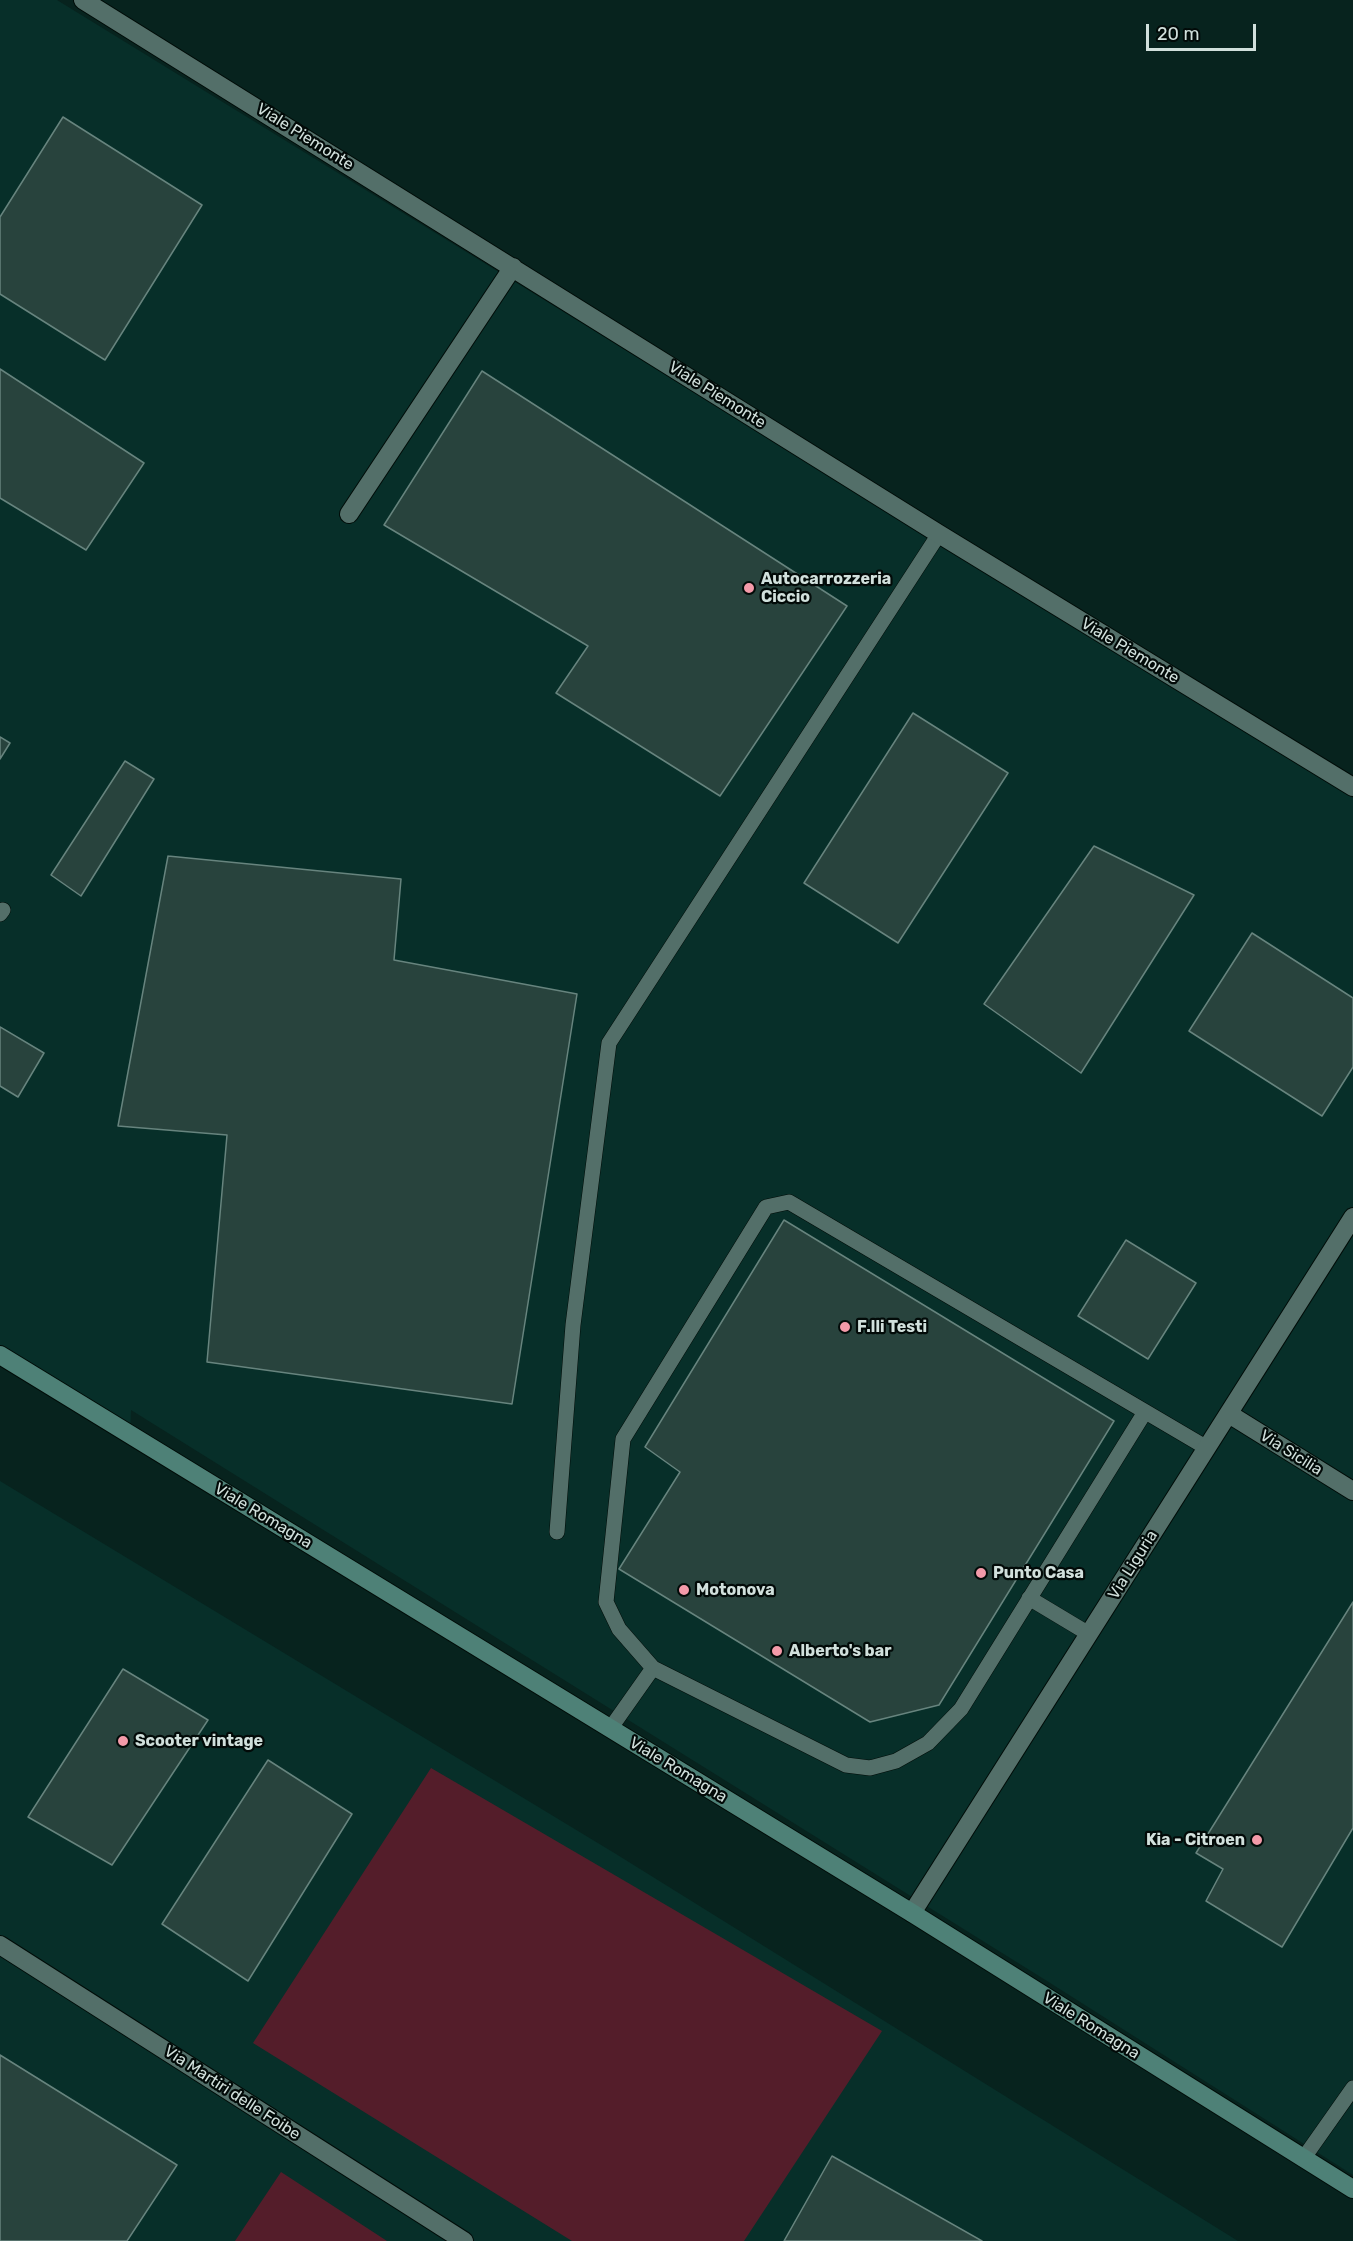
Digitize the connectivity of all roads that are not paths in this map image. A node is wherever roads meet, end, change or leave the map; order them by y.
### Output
1 (83, 0) edge
2 (513, 267) junction
3 (349, 514) dead end
4 (939, 534) junction
5 (1353, 787) edge
6 (1353, 1217) edge
7 (0, 1355) edge
8 (1145, 1412) junction
9 (1229, 1414) junction
10 (1207, 1448) junction
11 (1353, 1491) edge
12 (557, 1532) dead end
13 (1029, 1598) junction
14 (1089, 1634) junction
15 (653, 1668) junction
16 (610, 1729) junction
17 (912, 1913) junction
18 (0, 1945) edge
19 (1353, 2088) edge
20 (1303, 2159) junction
21 (1353, 2189) edge
22 (464, 2241) edge

1 - 2 street, Viale Piemonte
2 - 3 street
2 - 4 street, Viale Piemonte
4 - 5 street, Viale Piemonte
4 - 12 lane
6 - 9 street, Via Liguria
7 - 16 main road, Viale Romagna
8 - 10 lane
8 - 13 lane
8 - 15 lane
9 - 10 street, Via Liguria
9 - 11 street, Via Sicilia
10 - 14 street, Via Liguria
13 - 14 lane
13 - 15 lane
14 - 17 street, Via Liguria
15 - 16 lane
16 - 17 main road, Viale Romagna
17 - 20 main road, Viale Romagna
18 - 22 street, Via Martiri delle Foibe
19 - 20 lane
20 - 21 main road, Viale Romagna

